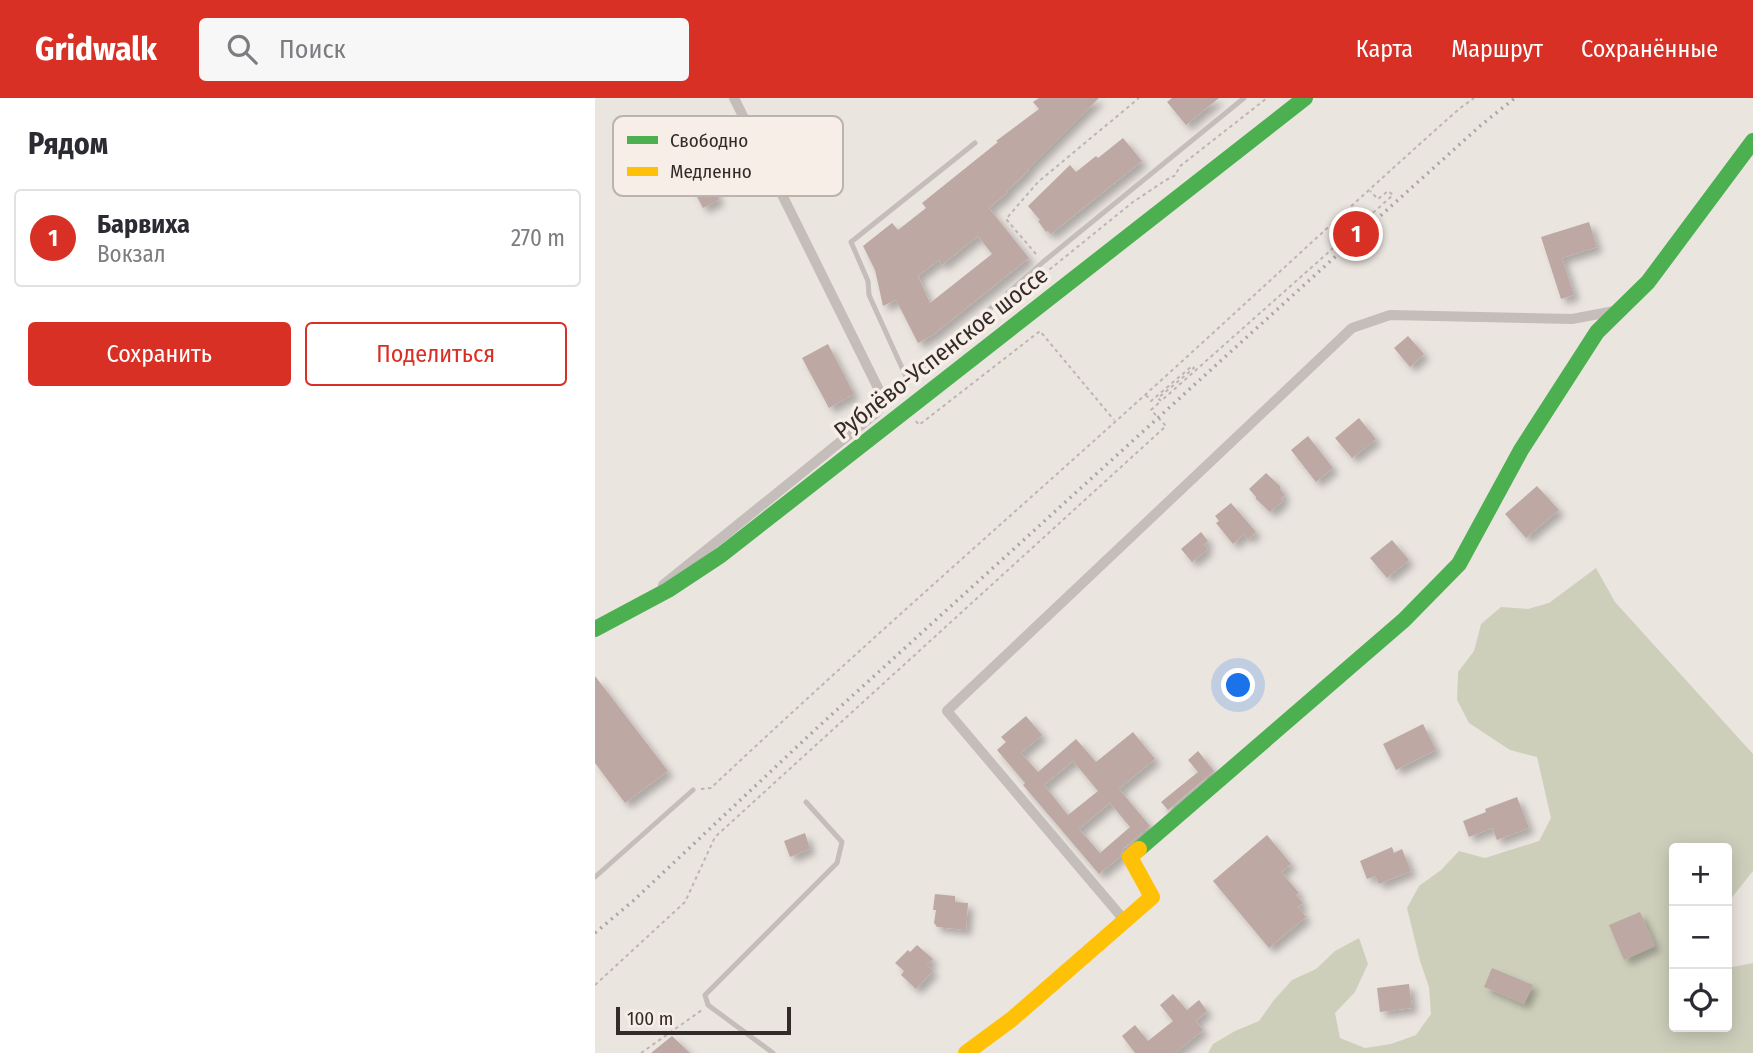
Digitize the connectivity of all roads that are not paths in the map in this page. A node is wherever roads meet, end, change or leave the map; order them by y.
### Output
1 (734, 98) edge
2 (1244, 98) edge
3 (1305, 98) edge
4 (743, 116) edge
5 (1753, 141) edge
6 (975, 143) dead end
7 (783, 196) edge
8 (1620, 310) junction
9 (908, 381) junction
10 (885, 402) junction
11 (633, 609) junction
12 (595, 629) edge
13 (693, 790) road end
14 (806, 802) dead end
15 (595, 877) edge
16 (1125, 921) junction
17 (773, 1053) edge
18 (967, 1053) edge

1 - 4 street
2 - 9 lane
3 - 11 street, Рублёво-Успенское шоссе
5 - 8 street
6 - 9 lane
7 - 10 street
8 - 16 street
8 - 16 street
9 - 10 lane
10 - 11 street
11 - 12 street, Рублёво-Успенское шоссе
13 - 15 lane
14 - 17 lane
16 - 18 street

